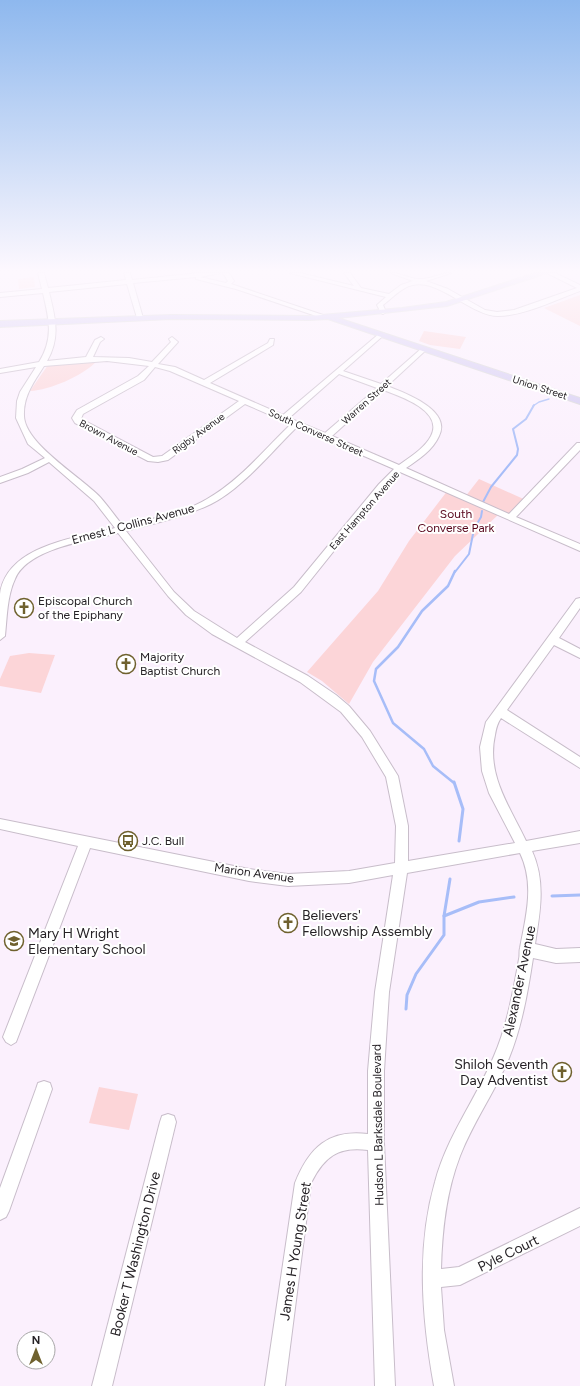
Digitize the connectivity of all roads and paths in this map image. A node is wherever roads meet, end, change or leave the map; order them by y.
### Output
1 (52, 338) edge
2 (378, 338) edge
3 (392, 338) edge
4 (101, 339) dead end
5 (172, 339) dead end
6 (272, 340) dead end
7 (424, 349) junction
8 (89, 358) junction
9 (43, 363) junction
10 (154, 364) junction
11 (0, 371) edge
12 (339, 372) junction
13 (204, 383) junction
14 (380, 387) junction
15 (244, 401) junction
16 (580, 401) edge
17 (284, 418) junction
18 (296, 423) junction
19 (326, 437) junction
20 (580, 445) edge
21 (49, 459) junction
22 (151, 459) joint
23 (400, 469) junction
24 (0, 480) edge
25 (511, 518) junction
26 (122, 529) junction
27 (580, 548) edge
28 (580, 602) edge
29 (0, 636) edge
30 (552, 639) junction
31 (238, 642) junction
32 (580, 654) edge
33 (499, 710) junction
34 (580, 763) edge
35 (0, 824) edge
36 (580, 836) edge
37 (86, 842) junction
38 (522, 847) junction
39 (401, 868) junction
40 (526, 949) junction
41 (580, 955) edge
42 (10, 1037) dead end
43 (44, 1090) dead end
44 (168, 1122) dead end
45 (376, 1143) junction
46 (0, 1211) edge
47 (580, 1217) edge
48 (433, 1278) junction
49 (102, 1386) edge
50 (275, 1386) edge
51 (385, 1386) edge
52 (444, 1386) edge

1 - 9 street, Hudson L Barksdale Boulevard
2 - 12 street
3 - 7 main road, Union Street
4 - 8 street
5 - 10 street
6 - 13 street
7 - 14 street, Warren Street
7 - 16 main road, Union Street
8 - 9 street, South Converse Street
8 - 10 street, South Converse Street
9 - 11 street, South Converse Street
9 - 21 street, Hudson L Barksdale Boulevard
10 - 13 street, South Converse Street
10 - 22 street, Brown Avenue
12 - 14 street, East Hampton Avenue
12 - 17 street
13 - 15 street, South Converse Street
14 - 19 street, Warren Street
14 - 23 street, East Hampton Avenue
15 - 17 street, South Converse Street
15 - 22 street, Rigby Avenue
17 - 18 street, South Converse Street
18 - 19 street, South Converse Street
18 - 26 street, Ernest L Collins Avenue
19 - 23 street, South Converse Street
20 - 25 street
21 - 24 street
21 - 26 street, Hudson L Barksdale Boulevard
23 - 25 street, South Converse Street
23 - 31 street, East Hampton Avenue
25 - 27 street, South Converse Street
26 - 29 street, Ernest L Collins Avenue
26 - 31 street, Hudson L Barksdale Boulevard
28 - 30 street, Alexander Avenue
30 - 32 street
30 - 33 street, Alexander Avenue
31 - 39 street, Hudson L Barksdale Boulevard
33 - 34 street
33 - 38 street, Alexander Avenue
35 - 37 street, Marion Avenue
36 - 38 street, Marion Avenue
37 - 39 street, Marion Avenue
37 - 42 street
38 - 39 street, Marion Avenue
38 - 40 street, Alexander Avenue
39 - 45 street, Hudson L Barksdale Boulevard
40 - 41 street
40 - 48 street, Alexander Avenue
43 - 46 street
44 - 49 street, Booker T Washington Drive
45 - 50 street, James H Young Street
45 - 51 street, Hudson L Barksdale Boulevard
47 - 48 street, Pyle Court
48 - 52 street, Alexander Avenue

